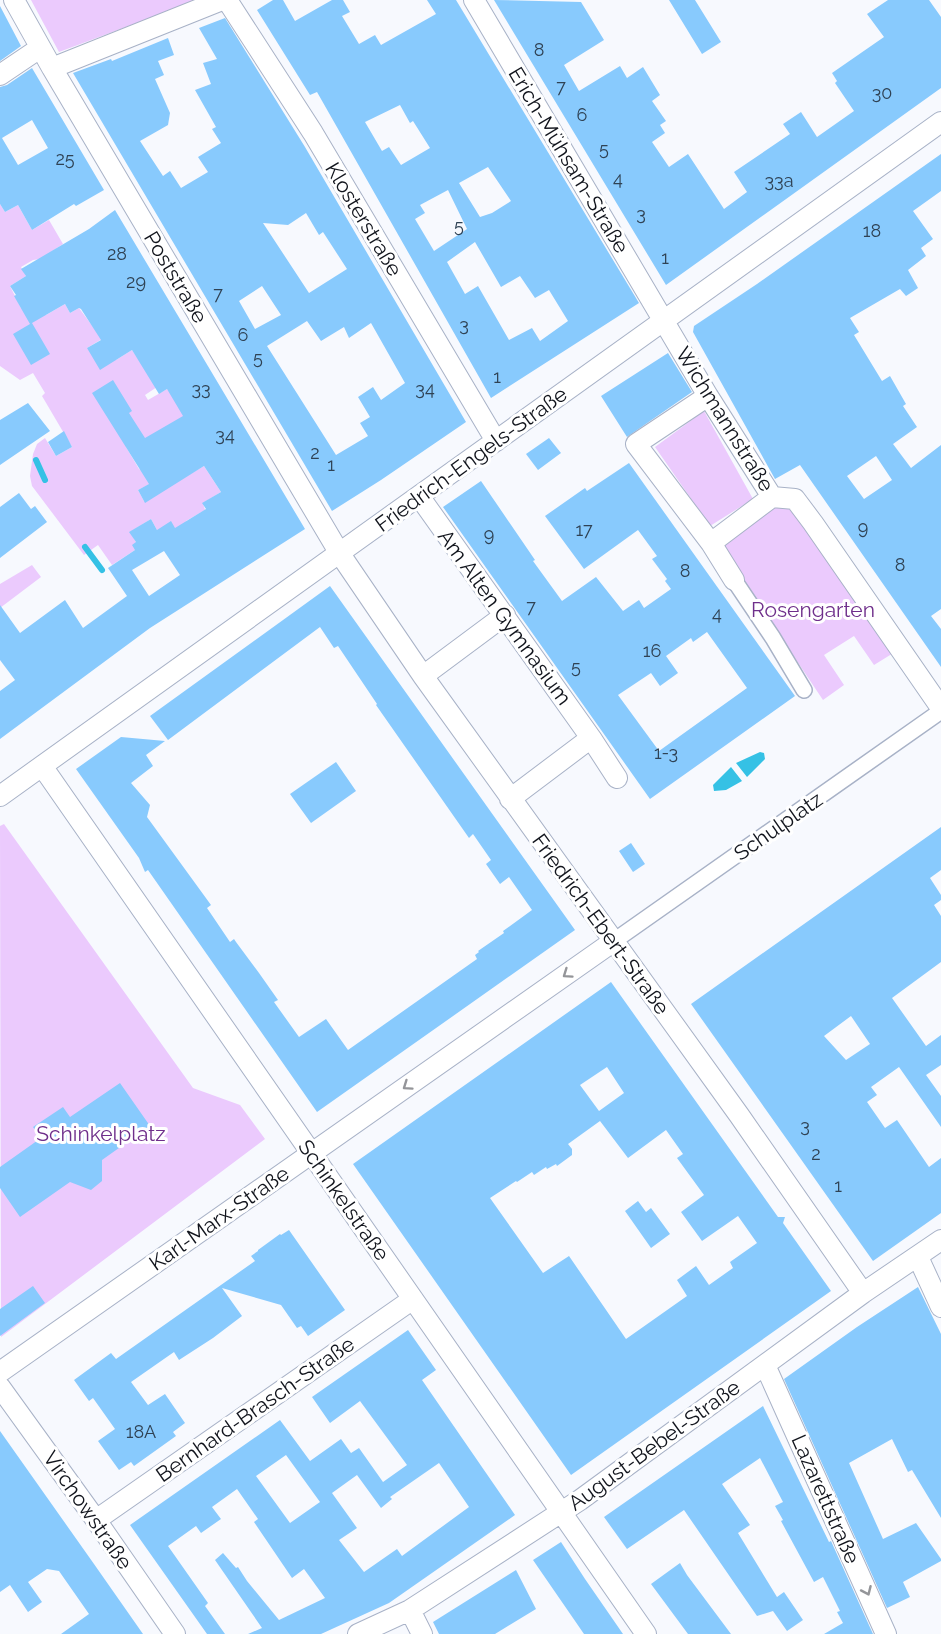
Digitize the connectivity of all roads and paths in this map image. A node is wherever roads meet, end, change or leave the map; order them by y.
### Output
1 (14, 0) edge
2 (222, 0) edge
3 (227, 0) edge
4 (474, 0) edge
5 (40, 48) junction
6 (52, 68) junction
7 (0, 75) edge
8 (941, 122) edge
9 (664, 320) junction
10 (708, 396) junction
11 (496, 441) junction
12 (419, 496) junction
13 (772, 497) junction
14 (711, 543) junction
15 (340, 554) junction
16 (734, 580) joint
17 (505, 615) junction
18 (423, 676) junction
19 (804, 690) dead end
20 (941, 710) edge
21 (591, 738) junction
22 (42, 766) junction
23 (617, 778) dead end
24 (0, 795) edge
25 (510, 799) junction
26 (615, 940) junction
27 (312, 1153) junction
28 (941, 1240) edge
29 (918, 1257) junction
30 (863, 1293) junction
31 (413, 1299) junction
32 (941, 1307) edge
33 (765, 1365) junction
34 (0, 1372) edge
35 (0, 1388) edge
36 (561, 1512) junction
37 (96, 1520) junction
38 (410, 1610) junction
39 (175, 1634) edge
40 (358, 1634) edge
41 (422, 1634) edge
42 (646, 1634) edge
43 (886, 1634) edge

1 - 5 street, Poststraße
2 - 6 street
3 - 11 street, Klosterstraße
4 - 9 street, Erich-Mühsam-Straße
5 - 6 street, Poststraße
5 - 7 street
6 - 15 street, Poststraße
8 - 9 street, Friedrich-Engels-Straße
9 - 10 street, Wichmannstraße
9 - 11 street, Friedrich-Engels-Straße
10 - 13 street, Wichmannstraße
10 - 14 street
11 - 12 street, Friedrich-Engels-Straße
12 - 15 street, Friedrich-Engels-Straße
12 - 17 street, Am Alten Gymnasium
13 - 14 street
13 - 20 street, Wichmannstraße
14 - 16 street
15 - 18 street, Friedrich-Ebert-Straße
15 - 22 street, Friedrich-Engels-Straße
16 - 19 street
17 - 18 street
17 - 21 street, Am Alten Gymnasium
18 - 25 street, Friedrich-Ebert-Straße
20 - 26 street, Schulplatz
21 - 23 street, Am Alten Gymnasium
21 - 25 street
22 - 24 street, Friedrich-Engels-Straße
22 - 27 street, Schinkelstraße
25 - 26 street, Friedrich-Ebert-Straße
26 -> 27 street, Karl-Marx-Straße
26 - 30 street, Friedrich-Ebert-Straße
27 - 31 street, Schinkelstraße
27 - 34 street, Karl-Marx-Straße
28 - 29 street, August-Bebel-Straße
29 - 30 street, August-Bebel-Straße
29 - 32 street
30 - 33 street, August-Bebel-Straße
31 - 36 street, Schinkelstraße
31 - 37 street, Bernhard-Brasch-Straße
33 - 36 street, August-Bebel-Straße
33 -> 43 street, Lazarettstraße
35 - 37 street, Virchowstraße
36 - 38 street, August-Bebel-Straße
36 - 42 street, Schinkelstraße
37 - 39 street, Virchowstraße
38 - 40 street, August-Bebel-Straße
38 - 41 street

